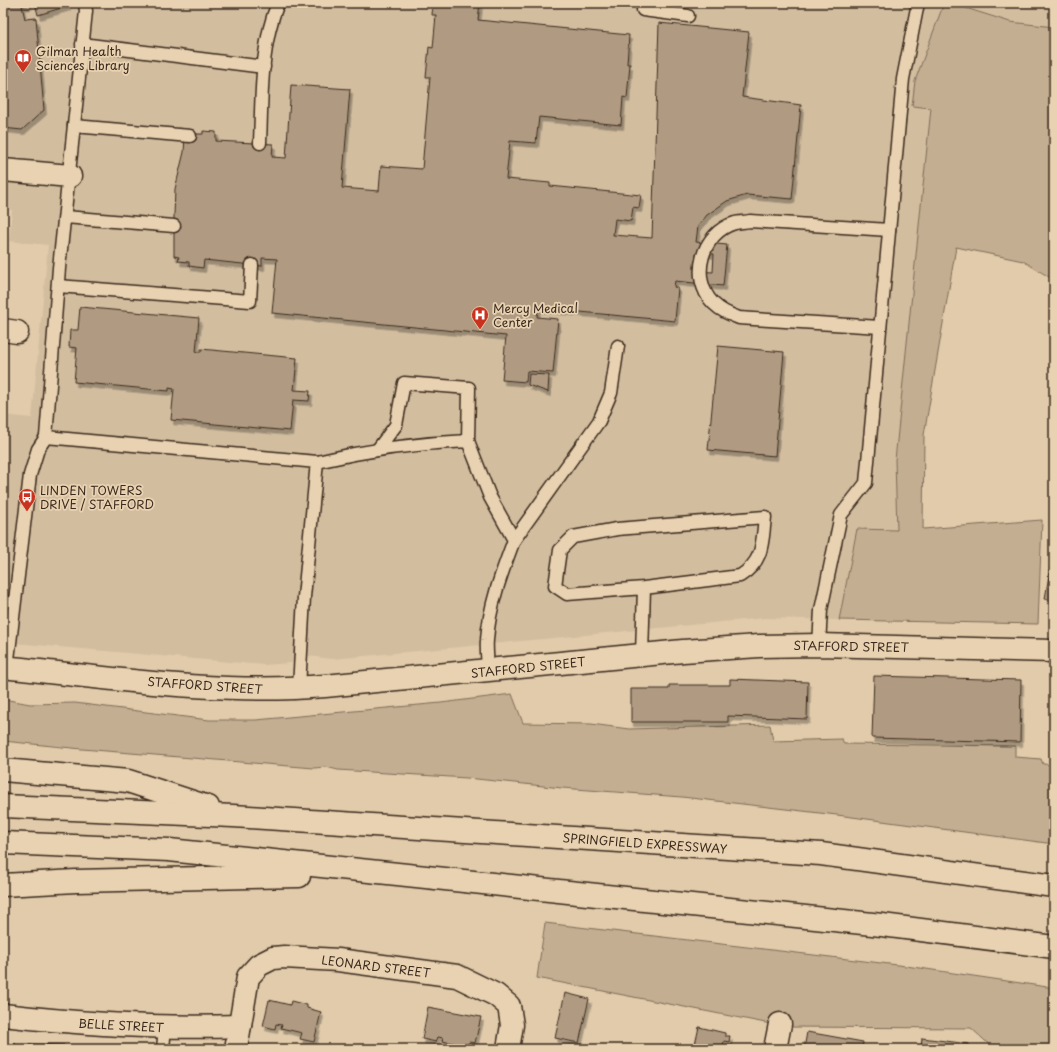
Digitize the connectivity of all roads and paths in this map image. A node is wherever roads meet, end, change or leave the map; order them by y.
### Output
1 (84, 3) edge
2 (278, 3) edge
3 (644, 3) edge
4 (918, 3) edge
5 (688, 16) dead end
6 (82, 44) junction
7 (264, 67) junction
8 (74, 126) junction
9 (190, 136) dead end
10 (260, 144) dead end
11 (3, 170) edge
12 (70, 176) junction
13 (65, 217) junction
14 (174, 226) dead end
15 (889, 230) junction
16 (252, 265) dead end
17 (58, 286) junction
18 (880, 327) junction
19 (618, 346) dead end
20 (46, 437) junction
21 (468, 441) junction
22 (378, 449) junction
23 (317, 462) junction
24 (514, 540) junction
25 (644, 588) junction
26 (819, 645) junction
27 (1054, 651) edge
28 (642, 655) junction
29 (5, 668) edge
30 (488, 671) junction
31 (298, 688) junction
32 (3, 770) edge
33 (3, 806) edge
34 (234, 816) junction
35 (3, 843) edge
36 (386, 874) junction
37 (3, 885) edge
38 (1054, 886) edge
39 (1054, 947) edge
40 (3, 1015) edge
41 (780, 1024) dead end
42 (240, 1026) junction
43 (165, 1027) junction
44 (163, 1049) edge
45 (236, 1049) edge
46 (508, 1049) edge
47 (775, 1049) edge

1 - 6 lane
2 - 7 lane
3 - 5 lane
4 - 15 lane
6 - 7 lane
6 - 8 lane
7 - 10 lane
8 - 9 lane
8 - 12 lane
11 - 12 main road
12 - 13 lane
13 - 14 lane
13 - 17 lane
15 - 18 lane
15 - 18 lane
16 - 17 lane
17 - 20 lane
18 - 26 lane
19 - 24 lane
20 - 23 lane
20 - 29 lane
21 - 22 lane
21 - 22 lane
21 - 24 lane
22 - 23 lane
23 - 31 lane
24 - 30 lane
25 - 25 lane
25 - 28 lane
26 - 27 main road, STAFFORD STREET
26 - 28 main road, STAFFORD STREET
28 - 30 main road, STAFFORD STREET
29 - 31 main road, STAFFORD STREET
30 - 31 main road, STAFFORD STREET
32 - 34 main road
33 - 34 main road
34 - 38 main road, SPRINGFIELD EXPRESSWAY
35 - 36 main road
36 - 37 main road
36 - 39 main road
40 - 43 main road, BELLE STREET
41 - 47 main road
42 - 43 main road, BELLE STREET
42 - 45 main road, LEONARD STREET
42 - 46 main road, LEONARD STREET
43 - 44 lane

